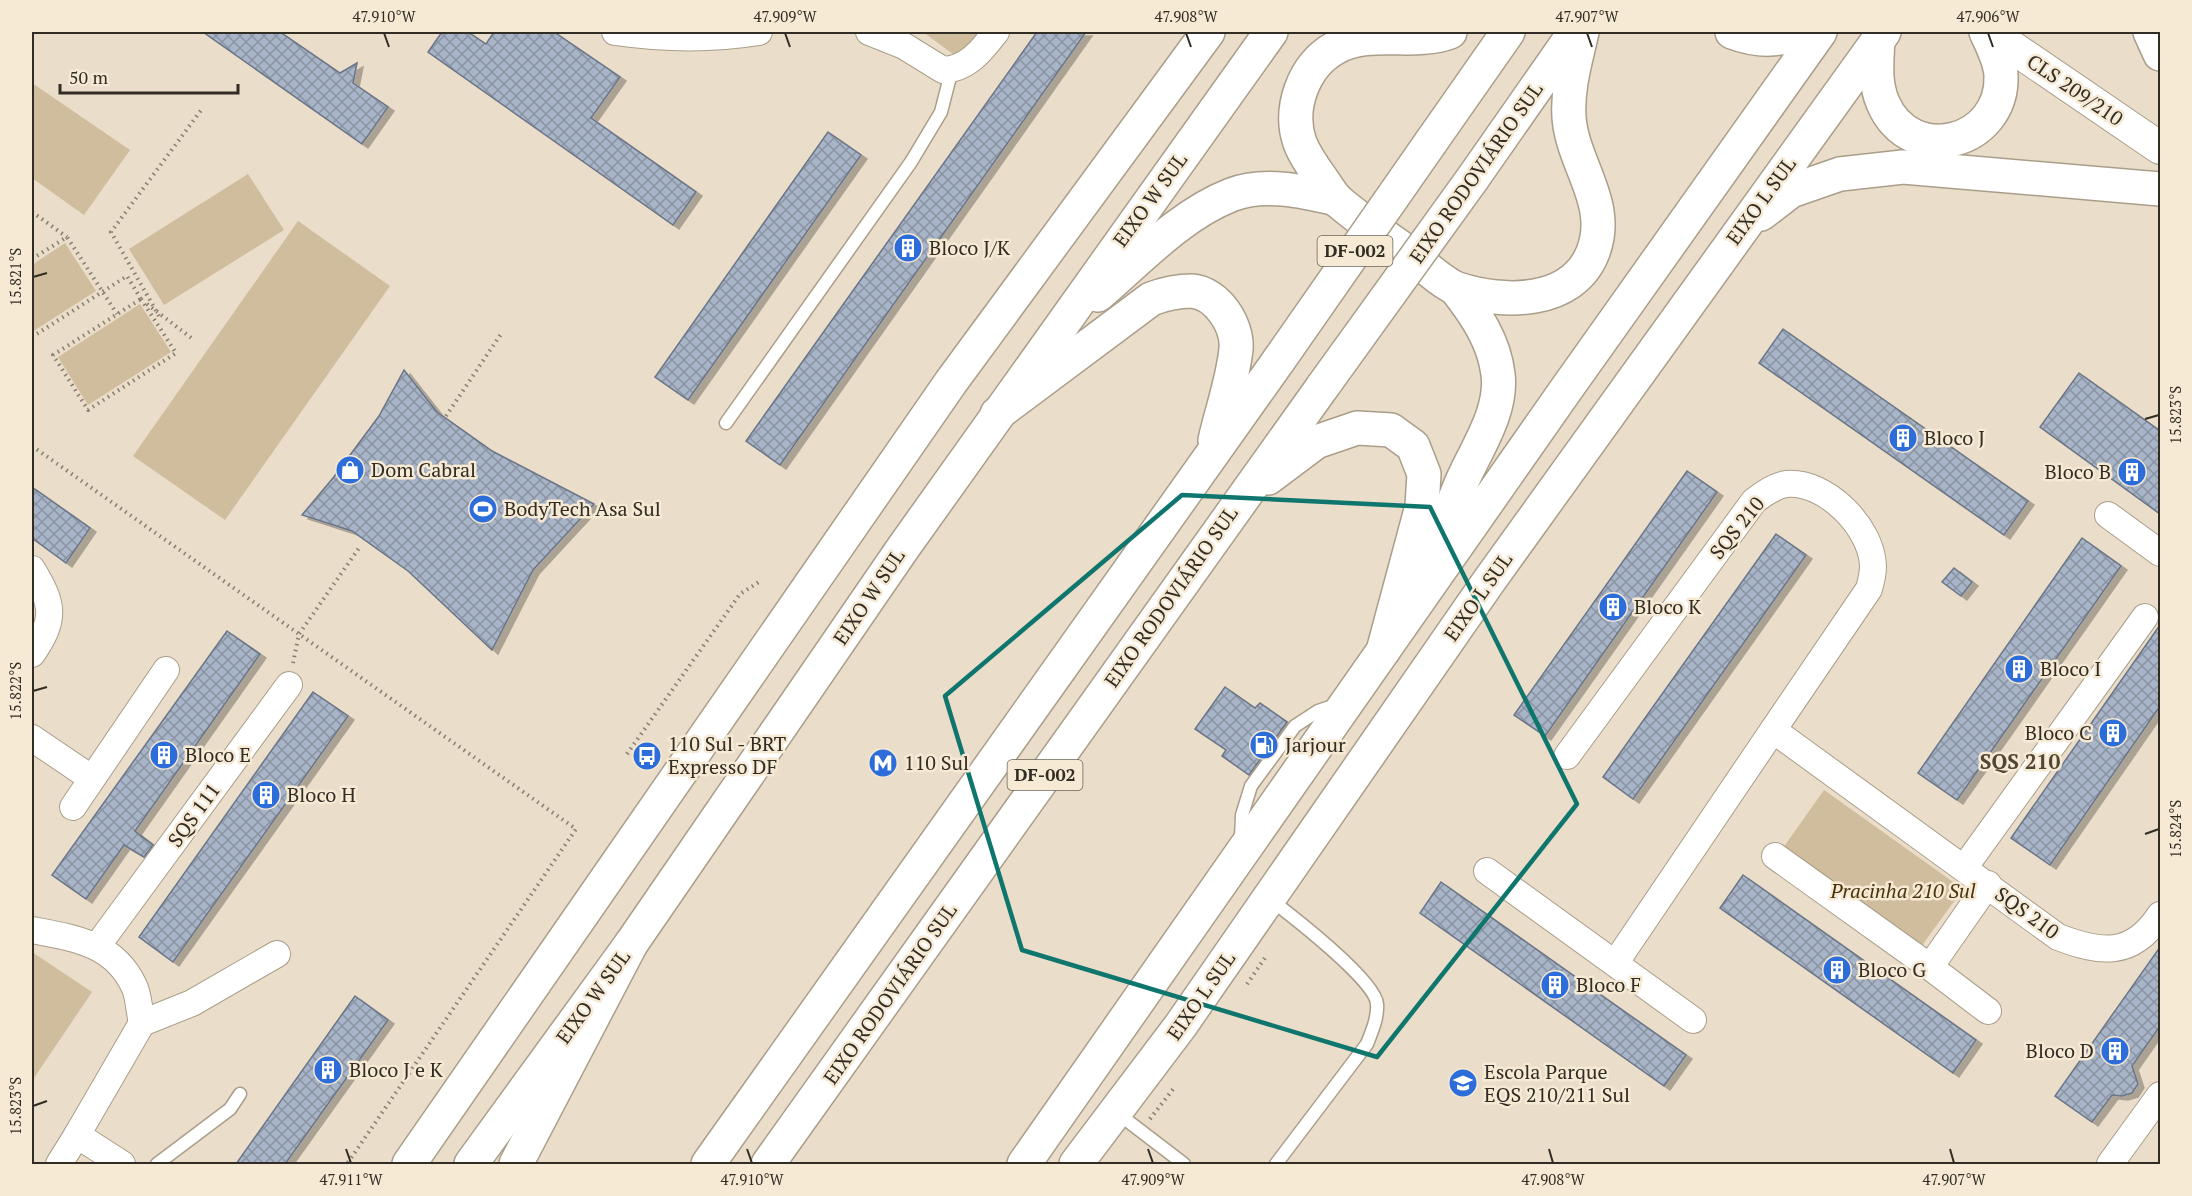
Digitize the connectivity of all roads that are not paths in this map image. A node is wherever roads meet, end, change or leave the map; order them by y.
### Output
1 (615, 32) edge
2 (759, 32) edge
3 (869, 32) edge
4 (996, 32) edge
5 (1208, 32) edge
6 (1271, 32) edge
7 (1450, 32) edge
8 (1508, 32) edge
9 (1576, 32) edge
10 (1582, 32) edge
11 (1732, 32) edge
12 (1808, 32) edge
13 (1820, 32) edge
14 (1988, 32) edge
15 (2150, 32) edge
16 (659, 35) edge
17 (1881, 35) edge
18 (2160, 54) edge
19 (951, 69) junction
20 (2160, 148) edge
21 (2160, 189) edge
22 (1336, 199) junction
23 (1738, 232) junction
24 (1456, 289) junction
25 (1058, 329) junction
26 (997, 414) junction
27 (726, 423) dead end
28 (1212, 453) junction
29 (1241, 499) junction
30 (2108, 515) dead end
31 (2160, 553) edge
32 (32, 569) edge
33 (1426, 590) junction
34 (2145, 616) dead end
35 (1383, 651) junction
36 (32, 654) edge
37 (166, 670) dead end
38 (289, 685) road end
39 (1773, 730) junction
40 (32, 738) edge
41 (1567, 756) dead end
42 (91, 778) junction
43 (73, 807) dead end
44 (1775, 856) dead end
45 (1964, 868) junction
46 (1487, 871) dead end
47 (1988, 885) junction
48 (1269, 898) junction
49 (2160, 915) edge
50 (32, 930) edge
51 (98, 945) junction
52 (631, 945) junction
53 (276, 954) dead end
54 (1616, 962) junction
55 (1930, 967) junction
56 (1988, 1011) dead end
57 (1693, 1020) dead end
58 (142, 1023) junction
59 (240, 1094) dead end
60 (2160, 1095) edge
61 (1128, 1122) junction
62 (495, 1130) junction
63 (76, 1135) junction
64 (58, 1164) edge
65 (122, 1164) edge
66 (157, 1164) edge
67 (409, 1164) edge
68 (471, 1164) edge
69 (480, 1164) edge
70 (516, 1164) edge
71 (708, 1164) edge
72 (768, 1164) edge
73 (1024, 1164) edge
74 (1076, 1164) edge
75 (1184, 1164) edge
76 (1276, 1164) edge
77 (2110, 1164) edge

1 - 16 street
2 - 16 street
3 - 19 street
4 - 19 street
5 - 67 main road
6 - 25 main road, EIXO W SUL
7 - 22 main road
8 - 28 main road, DF-002, bridge
9 - 29 main road, EIXO RODOVIÁRIO SUL / DF-002, bridge
10 - 24 main road
11 - 12 main road
13 - 33 main road
14 - 17 main road
14 - 20 street, CLS 209/210
15 - 18 main road
17 - 23 main road, EIXO L SUL
19 - 27 lane
21 - 23 main road
22 - 24 main road
22 - 25 main road
23 - 48 main road, EIXO L SUL
24 - 33 main road
25 - 26 main road, EIXO W SUL
26 - 28 main road
26 - 52 main road, EIXO W SUL
28 - 71 main road, DF-002
29 - 35 main road
29 - 72 main road, EIXO RODOVIÁRIO SUL / DF-002
30 - 31 street
32 - 36 street
33 - 35 main road
34 - 45 street
35 - 73 main road
37 - 42 street
38 - 51 street, SQS 111
39 - 41 street, SQS 210
39 - 45 street, SQS 210
39 - 54 street, SQS 210
40 - 42 street
42 - 43 street
44 - 55 street
45 - 47 street, SQS 210
46 - 54 street
47 - 49 street, SQS 210
47 - 55 street, SQS 210
48 - 61 main road, EIXO L SUL
48 - 76 lane
50 - 51 street
51 - 58 street
52 - 62 main road, EIXO W SUL
52 - 70 main road
53 - 58 street
54 - 57 street
55 - 56 street
58 - 63 street
59 - 66 lane
60 - 77 street
61 - 74 main road, EIXO L SUL
61 - 75 lane
62 - 68 main road, EIXO W SUL
62 - 69 main road
63 - 64 street
63 - 65 street

